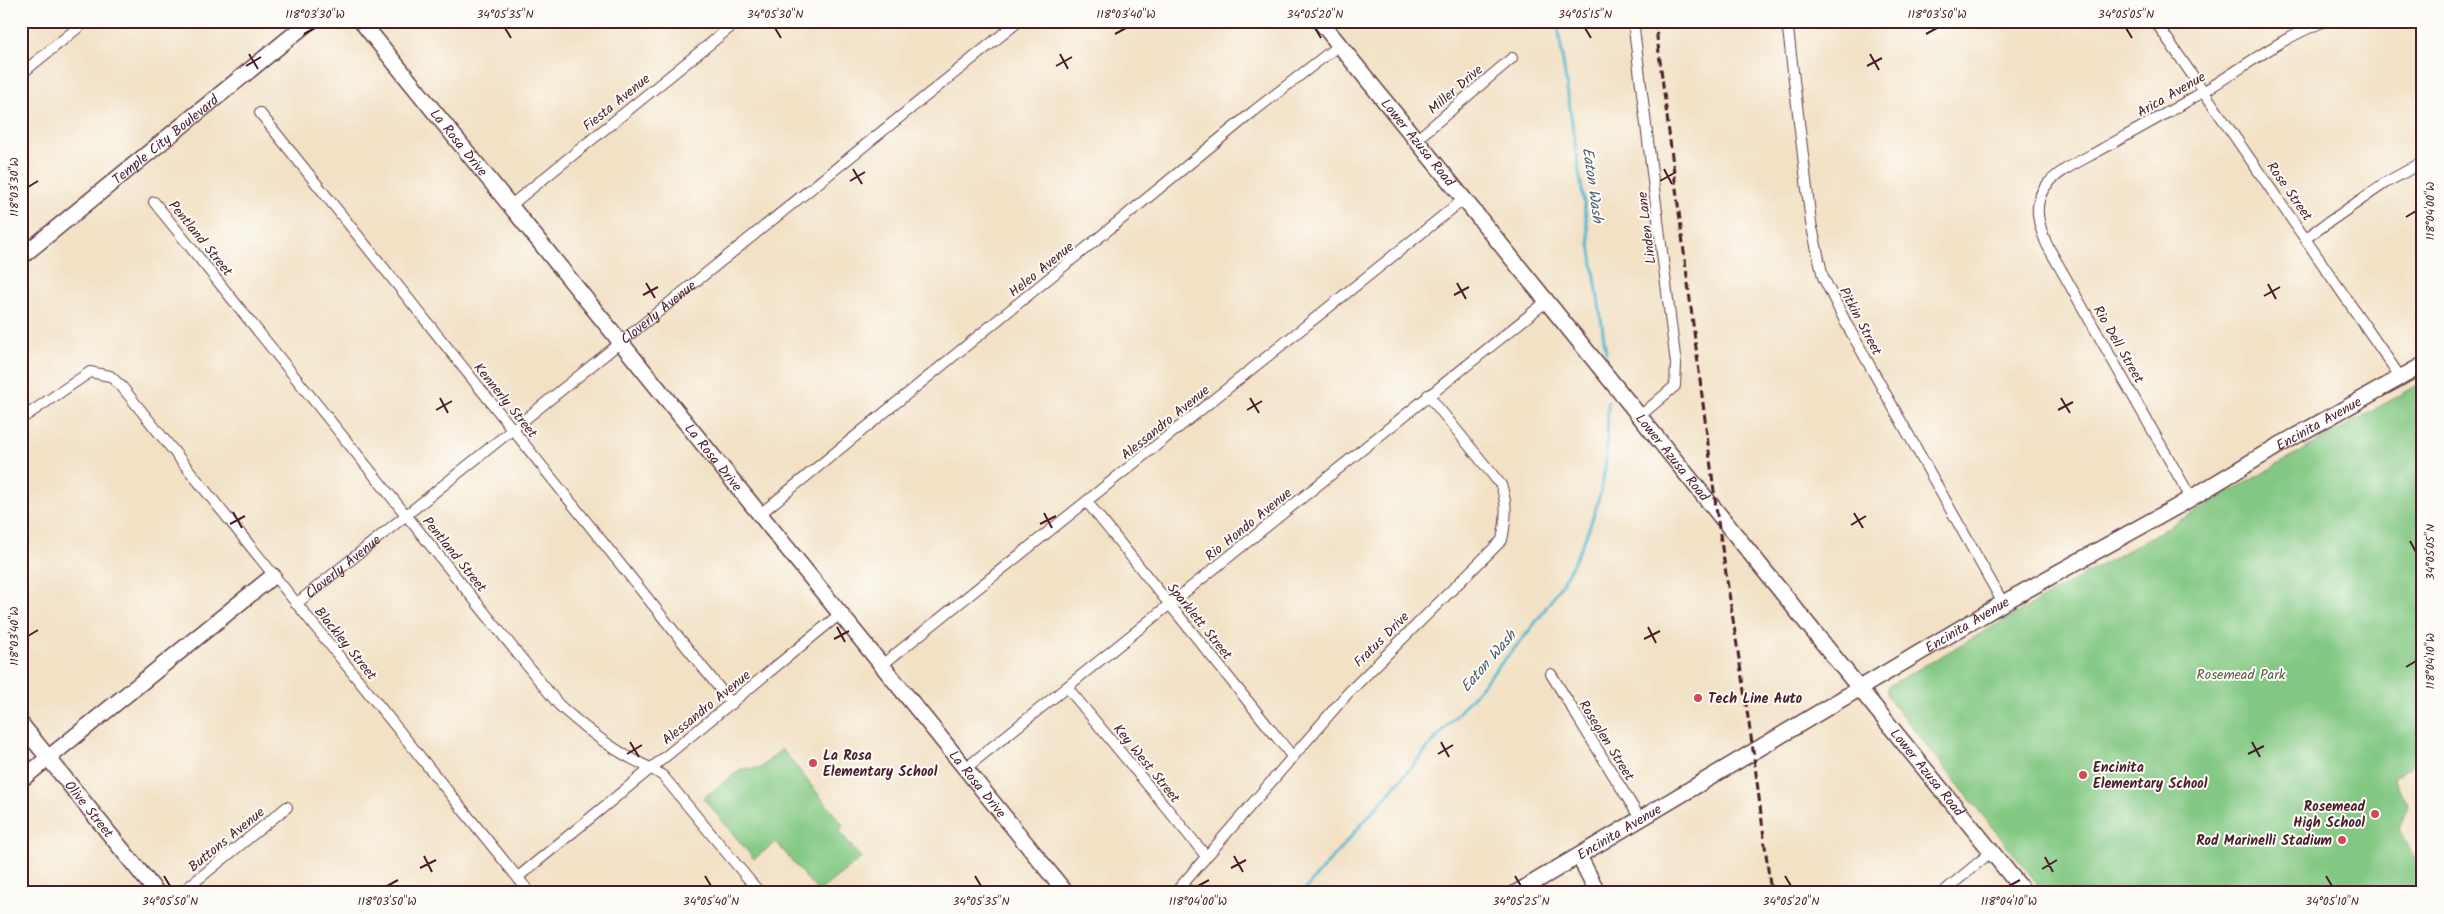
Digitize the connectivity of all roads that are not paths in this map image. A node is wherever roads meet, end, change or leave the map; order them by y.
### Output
1 (86, 21) edge
2 (310, 21) edge
3 (361, 21) edge
4 (738, 21) edge
5 (1019, 21) edge
6 (1320, 21) edge
7 (1633, 21) edge
8 (1787, 21) edge
9 (2155, 21) edge
10 (2325, 21) edge
11 (1339, 45) junction
12 (1512, 58) dead end
13 (21, 74) edge
14 (2203, 92) junction
15 (260, 113) dead end
16 (1416, 140) junction
17 (2423, 162) edge
18 (1464, 199) junction
19 (2039, 200) joint
20 (154, 202) dead end
21 (511, 205) junction
22 (2306, 238) junction
23 (21, 257) edge
24 (1547, 301) junction
25 (620, 342) junction
26 (2423, 365) edge
27 (2401, 378) junction
28 (1428, 395) junction
29 (1640, 416) junction
30 (21, 419) edge
31 (512, 429) junction
32 (2191, 498) junction
33 (1087, 502) junction
34 (760, 514) junction
35 (406, 515) junction
36 (273, 576) junction
37 (2003, 603) junction
38 (296, 604) junction
39 (1170, 605) junction
40 (840, 614) junction
41 (882, 664) junction
42 (1551, 674) dead end
43 (1068, 687) junction
44 (1859, 688) junction
45 (732, 704) junction
46 (21, 724) edge
47 (1292, 756) junction
48 (48, 758) junction
49 (652, 768) junction
50 (966, 768) junction
51 (21, 780) edge
52 (288, 807) dead end
53 (1641, 820) junction
54 (1991, 852) junction
55 (1206, 856) junction
56 (1579, 856) junction
57 (518, 877) junction
58 (157, 893) edge
59 (181, 893) edge
60 (530, 893) edge
61 (760, 893) edge
62 (1066, 893) edge
63 (1175, 893) edge
64 (1516, 893) edge
65 (1598, 893) edge
66 (1942, 893) edge
67 (2025, 893) edge

1 - 13 street
2 - 23 street, Temple City Boulevard
3 - 21 street, La Rosa Drive
4 - 21 street, Fiesta Avenue
5 - 25 street, Cloverly Avenue
6 - 11 street, Lower Azusa Road
7 - 29 street, Linden Lane
8 - 37 street, Pitkin Street
9 - 14 street, Rose Street
10 - 14 street, Arica Avenue
11 - 16 street, Lower Azusa Road
11 - 34 street, Heleo Avenue
12 - 16 street, Miller Drive
14 - 19 street, Arica Avenue
14 - 22 street, Rose Street
15 - 31 street, Kennerly Street
16 - 18 street, Lower Azusa Road
17 - 22 street
18 - 24 street, Lower Azusa Road
18 - 33 street, Alessandro Avenue
19 - 32 street, Rio Dell Street
20 - 35 street, Pentland Street
21 - 25 street, La Rosa Drive
22 - 27 street, Rose Street
24 - 28 street, Rio Hondo Avenue
24 - 29 street, Lower Azusa Road
25 - 31 street, Cloverly Avenue
25 - 34 street, La Rosa Drive
26 - 27 street, Encinita Avenue
27 - 32 street, Encinita Avenue
28 - 39 street, Rio Hondo Avenue
28 - 47 street, Fratus Drive
29 - 44 street, Lower Azusa Road
30 - 36 street, Blackley Street
31 - 35 street, Cloverly Avenue
31 - 45 street, Kennerly Street
32 - 37 street, Encinita Avenue
33 - 39 street, Sparklett Street
33 - 41 street, Alessandro Avenue
34 - 40 street, La Rosa Drive
35 - 38 street, Cloverly Avenue
35 - 49 street, Pentland Street
36 - 38 street, Blackley Street
36 - 48 street
37 - 44 street, Encinita Avenue
38 - 57 street, Blackley Street
39 - 43 street, Rio Hondo Avenue
39 - 47 street, Sparklett Street
40 - 41 street, La Rosa Drive
40 - 45 street, Alessandro Avenue
41 - 50 street, La Rosa Drive
42 - 53 street, Roseglen Street
43 - 50 street, Rio Hondo Avenue
43 - 55 street, Key West Street
44 - 53 street, Encinita Avenue
44 - 54 street, Lower Azusa Road
45 - 49 street, Alessandro Avenue
46 - 48 street, Olive Street
47 - 55 street, Fratus Drive
48 - 51 street
48 - 58 street, Olive Street
49 - 57 street, Alessandro Avenue
49 - 61 street, Pentland Street
50 - 62 street, La Rosa Drive
52 - 59 street, Buttons Avenue
53 - 56 street, Encinita Avenue
54 - 66 street
54 - 67 street, Lower Azusa Road
55 - 63 street, Fratus Drive
56 - 64 street, Encinita Avenue
56 - 65 street
57 - 60 street, Blackley Street

